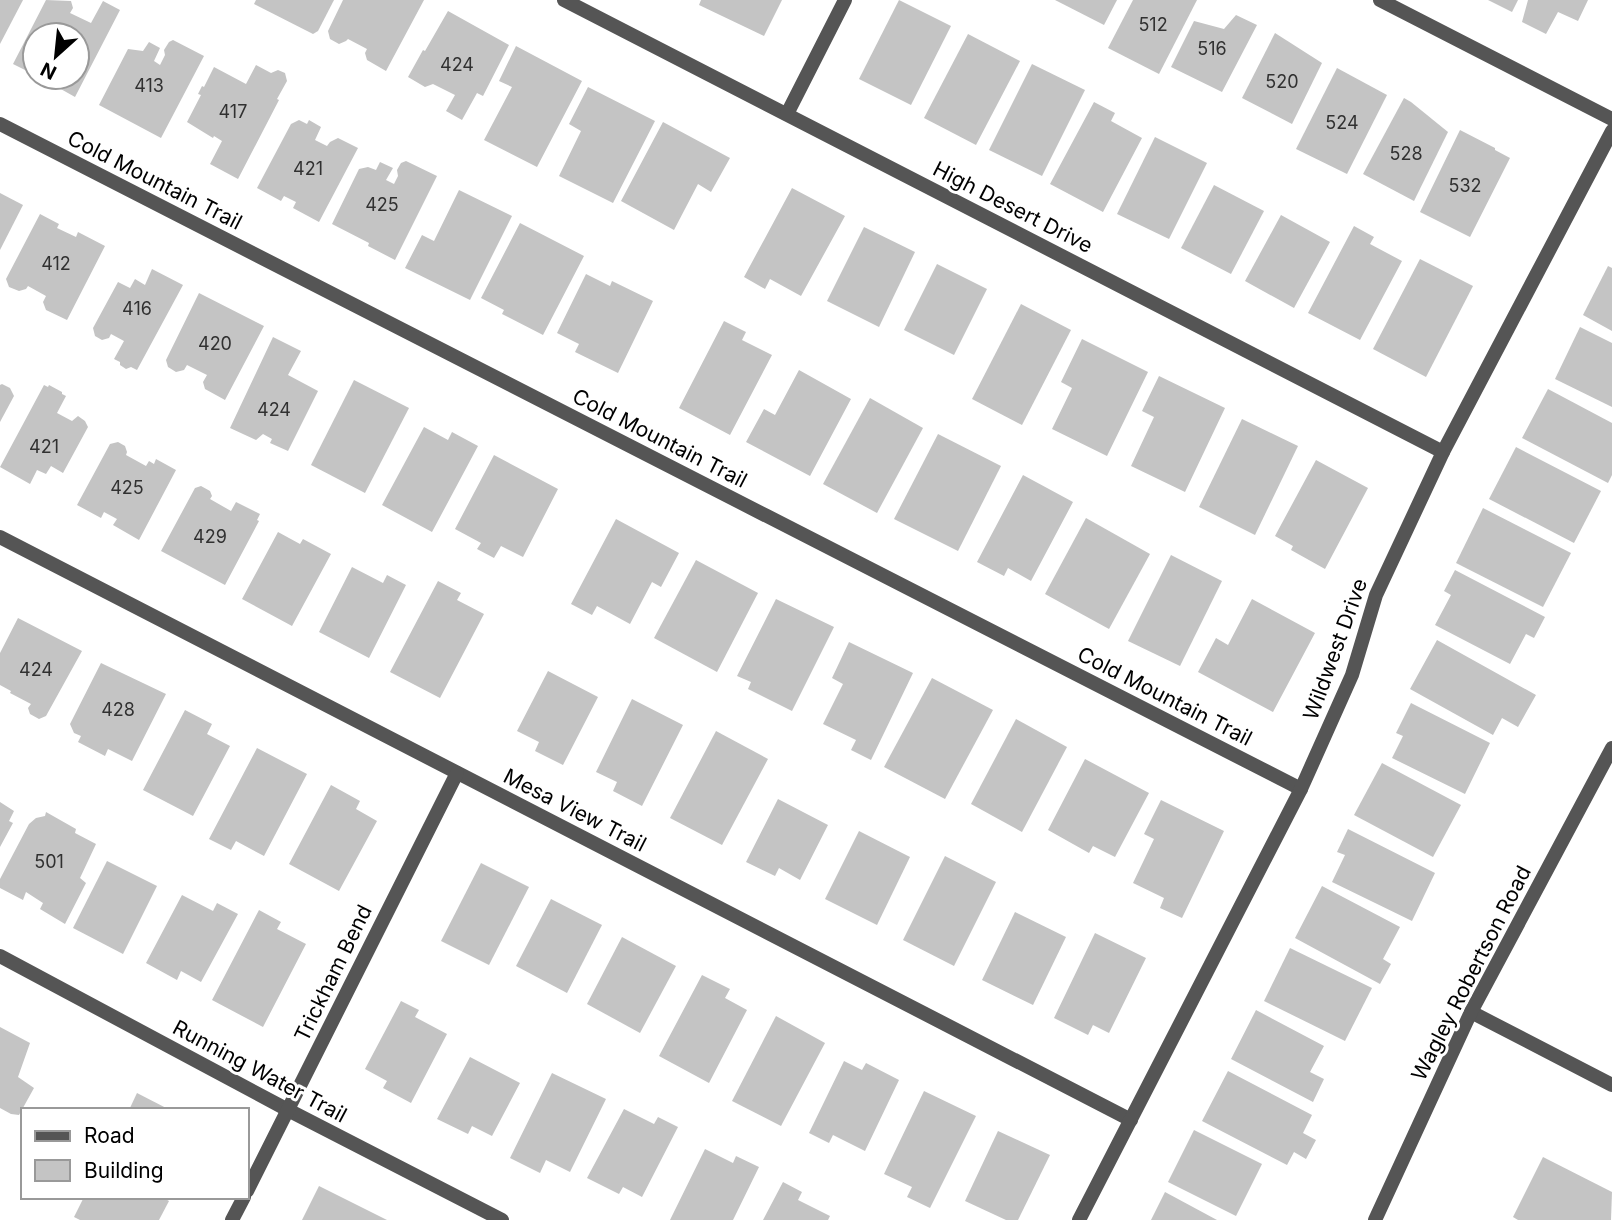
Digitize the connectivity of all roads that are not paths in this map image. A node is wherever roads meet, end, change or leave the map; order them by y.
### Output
1 (565, 0) edge
2 (845, 0) edge
3 (1380, 0) edge
4 (787, 114) junction
5 (1612, 119) edge
6 (0, 124) edge
7 (1612, 131) edge
8 (1443, 452) junction
9 (0, 537) edge
10 (1612, 748) edge
11 (457, 773) junction
12 (1301, 789) junction
13 (0, 956) edge
14 (1471, 1012) junction
15 (1612, 1085) edge
16 (288, 1110) junction
17 (1130, 1120) junction
18 (248, 1189) edge
19 (243, 1199) edge
20 (232, 1220) edge
21 (502, 1220) edge
22 (1079, 1220) edge
23 (1375, 1220) edge

1 - 4 street, High Desert Drive
2 - 4 street
3 - 5 street
4 - 8 street, High Desert Drive
6 - 12 street, Cold Mountain Trail
7 - 8 street, Wildwest Drive
8 - 12 street, Wildwest Drive
9 - 11 street, Mesa View Trail
10 - 14 street, Wagley Robertson Road
11 - 16 street, Trickham Bend
11 - 17 street, Mesa View Trail
12 - 17 street, Wildwest Drive
13 - 16 street, Running Water Trail
14 - 15 street
14 - 23 street, Wagley Robertson Road
16 - 18 street, Trickham Bend
16 - 21 street, Running Water Trail
17 - 22 street, Wildwest Drive
19 - 20 street

